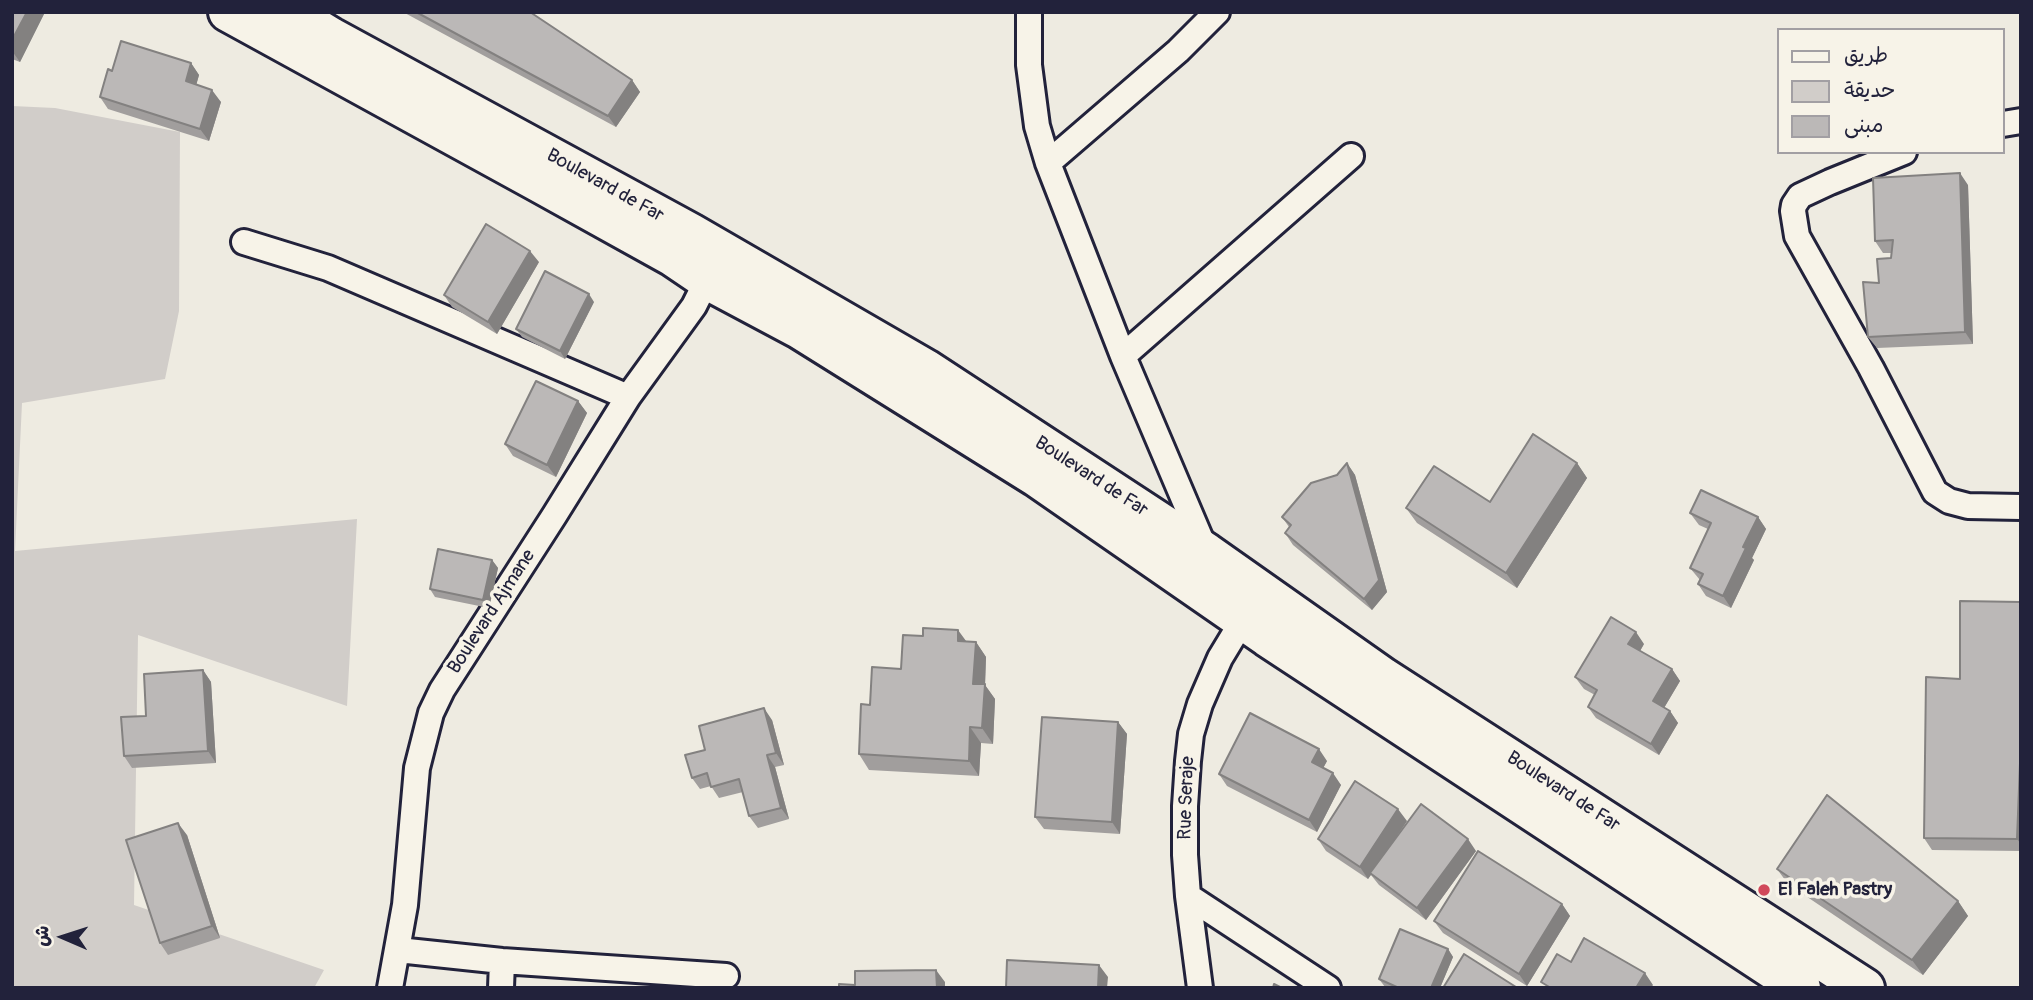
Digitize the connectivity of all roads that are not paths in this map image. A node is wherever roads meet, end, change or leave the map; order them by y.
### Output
1 (228, 12) edge
2 (290, 12) edge
3 (1030, 12) edge
4 (1217, 12) edge
5 (1899, 154) edge
6 (1350, 156) dead end
7 (1048, 163) junction
8 (244, 242) dead end
9 (707, 280) junction
10 (1123, 356) junction
11 (628, 397) junction
12 (2021, 507) edge
13 (1207, 554) junction
14 (1243, 620) junction
15 (1188, 896) junction
16 (398, 950) junction
17 (502, 961) junction
18 (726, 976) dead end
19 (390, 988) edge
20 (501, 988) edge
21 (1200, 988) edge
22 (1328, 988) edge
23 (1801, 988) edge
24 (1865, 988) edge

1 - 9 highway, Boulevard de Far
2 - 13 highway, Boulevard de Far
3 - 7 street
4 - 7 street
5 - 12 street
6 - 10 street
7 - 10 street
8 - 11 street
9 - 11 street, Boulevard Ajmane
9 - 14 highway, Boulevard de Far
10 - 13 street
11 - 16 street, Boulevard Ajmane
13 - 24 highway, Boulevard de Far
14 - 15 street, Rue Seraje
14 - 23 highway, Boulevard de Far
15 - 21 street, Rue Seraje
15 - 22 street
16 - 17 street
16 - 19 street, Boulevard Ajmane
17 - 18 street
17 - 20 street

